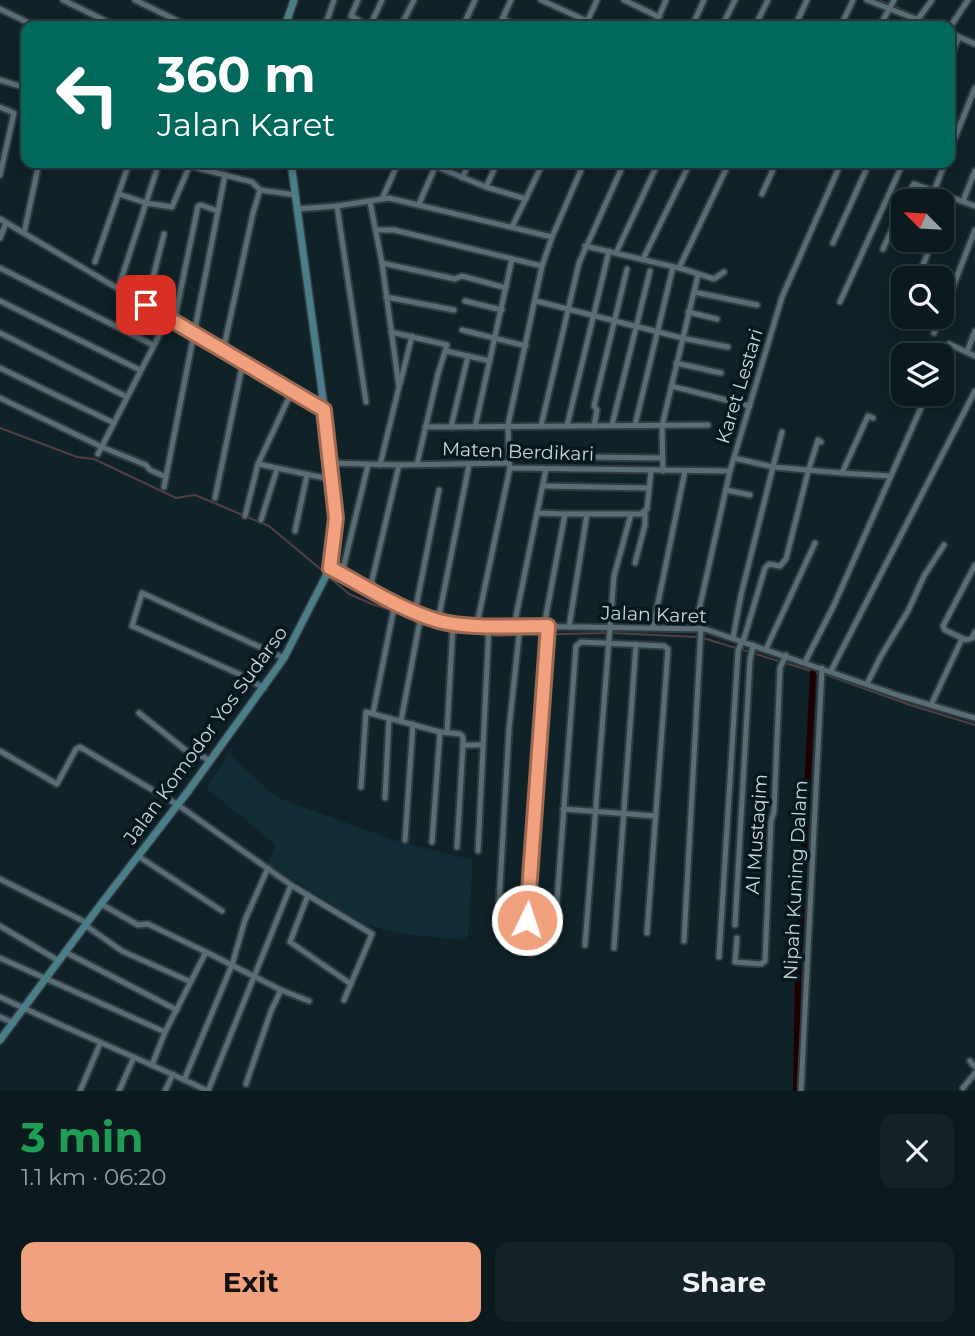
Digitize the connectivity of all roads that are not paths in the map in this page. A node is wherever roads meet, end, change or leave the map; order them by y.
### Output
1 (63, 0) edge
2 (135, 0) edge
3 (294, 0) edge
4 (334, 0) edge
5 (358, 0) edge
6 (382, 0) edge
7 (414, 0) edge
8 (475, 0) edge
9 (511, 0) edge
10 (541, 0) edge
11 (597, 0) edge
12 (624, 0) edge
13 (666, 0) edge
14 (704, 0) edge
15 (735, 0) edge
16 (768, 0) edge
17 (807, 0) edge
18 (853, 0) edge
19 (867, 0) edge
20 (932, 0) edge
21 (968, 0) edge
22 (891, 4) edge
23 (0, 9) edge
24 (659, 17) junction
25 (920, 17) junction
26 (503, 19) joint
27 (25, 21) edge
28 (106, 21) edge
29 (178, 21) edge
30 (286, 21) edge
31 (327, 21) edge
32 (360, 21) edge
33 (372, 21) edge
34 (404, 21) edge
35 (465, 21) edge
36 (507, 21) edge
37 (585, 21) edge
38 (587, 21) edge
39 (657, 21) edge
40 (694, 21) edge
41 (724, 21) edge
42 (758, 21) edge
43 (797, 21) edge
44 (843, 21) edge
45 (882, 21) edge
46 (924, 21) edge
47 (954, 21) edge
48 (955, 35) edge
49 (959, 37) junction
50 (975, 44) edge
51 (955, 46) edge
52 (0, 80) edge
53 (21, 86) edge
54 (975, 88) edge
55 (0, 107) edge
56 (955, 138) edge
57 (38, 168) edge
58 (127, 168) edge
59 (157, 168) edge
60 (188, 168) edge
61 (203, 168) edge
62 (293, 168) edge
63 (396, 168) edge
64 (434, 168) edge
65 (443, 168) edge
66 (467, 168) edge
67 (495, 168) edge
68 (540, 168) edge
69 (582, 168) edge
70 (622, 168) edge
71 (655, 168) edge
72 (688, 168) edge
73 (726, 168) edge
74 (774, 168) edge
75 (839, 168) edge
76 (867, 168) edge
77 (901, 168) edge
78 (943, 168) edge
79 (975, 171) edge
80 (0, 175) edge
81 (225, 175) junction
82 (462, 178) junction
83 (486, 187) junction
84 (911, 189) edge
85 (928, 189) edge
86 (935, 189) edge
87 (260, 190) junction
88 (119, 194) junction
89 (762, 194) dead end
90 (296, 195) junction
91 (954, 198) edge
92 (382, 199) junction
93 (526, 199) junction
94 (963, 201) junction
95 (370, 202) junction
96 (146, 203) junction
97 (419, 204) junction
98 (337, 206) junction
99 (975, 206) edge
100 (297, 209) junction
101 (218, 211) junction
102 (3, 221) edge
103 (512, 228) junction
104 (376, 230) junction
105 (975, 230) edge
106 (891, 231) edge
107 (24, 233) junction
108 (164, 234) dead end
109 (552, 237) junction
110 (0, 238) edge
111 (833, 243) dead end
112 (585, 246) junction
113 (883, 248) dead end
114 (612, 252) junction
115 (512, 259) junction
116 (643, 259) junction
117 (95, 262) dead end
118 (382, 262) junction
119 (542, 266) junction
120 (676, 267) junction
121 (0, 268) edge
122 (627, 269) dead end
123 (650, 271) dead end
124 (724, 272) dead end
125 (698, 275) junction
126 (954, 283) edge
127 (506, 288) junction
128 (118, 289) junction
129 (694, 292) junction
130 (386, 297) junction
131 (0, 301) edge
132 (536, 301) junction
133 (466, 302) dead end
134 (840, 302) dead end
135 (146, 305) junction
136 (757, 305) dead end
137 (569, 309) junction
138 (454, 310) dead end
139 (502, 310) junction
140 (688, 312) junction
141 (594, 315) junction
142 (716, 319) dead end
143 (171, 320) junction
144 (614, 320) junction
145 (636, 325) junction
146 (936, 329) edge
147 (462, 330) dead end
148 (657, 330) junction
149 (975, 331) edge
150 (391, 332) junction
151 (0, 333) edge
152 (934, 333) dead end
153 (194, 334) junction
154 (412, 336) junction
155 (495, 338) junction
156 (682, 338) junction
157 (153, 345) junction
158 (526, 346) junction
159 (954, 346) edge
160 (729, 347) dead end
161 (223, 351) junction
162 (446, 351) junction
163 (967, 352) junction
164 (468, 356) junction
165 (975, 356) edge
166 (490, 361) junction
167 (243, 362) junction
168 (676, 363) junction
169 (0, 368) edge
170 (140, 370) junction
171 (721, 373) dead end
172 (671, 386) junction
173 (399, 387) junction
174 (292, 391) junction
175 (975, 391) edge
176 (127, 397) junction
177 (0, 398) edge
178 (366, 402) dead end
179 (750, 406) junction
180 (922, 406) edge
181 (324, 410) junction
182 (873, 418) dead end
183 (114, 424) junction
184 (508, 425) junction
185 (612, 425) junction
186 (635, 425) junction
187 (708, 425) dead end
188 (541, 426) junction
189 (567, 426) junction
190 (594, 426) junction
191 (662, 426) junction
192 (425, 427) junction
193 (451, 427) junction
194 (475, 427) junction
195 (782, 432) dead end
196 (821, 442) dead end
197 (100, 450) junction
198 (662, 458) junction
199 (734, 458) junction
200 (331, 463) junction
201 (509, 463) junction
202 (258, 464) junction
203 (380, 464) junction
204 (416, 464) junction
205 (369, 465) junction
206 (399, 465) junction
207 (468, 465) junction
208 (773, 467) junction
209 (277, 469) junction
210 (546, 470) junction
211 (651, 471) junction
212 (663, 471) junction
213 (685, 471) junction
214 (730, 471) junction
215 (808, 471) junction
216 (842, 474) junction
217 (307, 475) junction
218 (890, 475) junction
219 (166, 477) junction
220 (334, 480) junction
221 (543, 486) junction
222 (164, 487) dead end
223 (649, 488) junction
224 (439, 490) dead end
225 (726, 490) junction
226 (750, 495) dead end
227 (215, 498) dead end
228 (645, 512) junction
229 (537, 513) junction
230 (631, 513) junction
231 (565, 514) junction
232 (587, 514) junction
233 (245, 516) dead end
234 (261, 520) dead end
235 (295, 531) dead end
236 (815, 543) dead end
237 (944, 545) dead end
238 (635, 563) dead end
239 (975, 565) edge
240 (330, 568) junction
241 (342, 573) junction
242 (370, 589) junction
243 (395, 605) junction
244 (419, 614) junction
245 (438, 621) junction
246 (477, 624) junction
247 (453, 625) junction
248 (489, 627) junction
249 (518, 627) junction
250 (547, 627) junction
251 (569, 627) junction
252 (653, 627) junction
253 (608, 629) junction
254 (699, 629) junction
255 (975, 632) edge
256 (733, 638) junction
257 (962, 639) junction
258 (607, 642) junction
259 (742, 642) junction
260 (636, 644) junction
261 (753, 647) junction
262 (766, 649) junction
263 (285, 657) junction
264 (786, 657) junction
265 (805, 662) junction
266 (822, 669) junction
267 (831, 671) junction
268 (867, 684) junction
269 (264, 688) junction
270 (931, 705) junction
271 (139, 713) dead end
272 (373, 713) junction
273 (389, 718) junction
274 (975, 718) edge
275 (401, 721) junction
276 (413, 724) junction
277 (440, 732) junction
278 (447, 732) junction
279 (463, 745) junction
280 (483, 746) junction
281 (0, 751) edge
282 (210, 762) junction
283 (361, 786) dead end
284 (385, 798) dead end
285 (178, 805) junction
286 (564, 809) junction
287 (594, 812) junction
288 (623, 814) junction
289 (656, 816) junction
290 (405, 840) dead end
291 (432, 842) dead end
292 (457, 848) dead end
293 (478, 851) dead end
294 (138, 856) junction
295 (268, 869) junction
296 (0, 879) edge
297 (291, 885) junction
298 (308, 895) junction
299 (101, 904) junction
300 (222, 911) dead end
301 (86, 924) junction
302 (735, 925) dead end
303 (0, 926) edge
304 (647, 933) dead end
305 (737, 938) dead end
306 (554, 941) dead end
307 (684, 941) dead end
308 (585, 944) dead end
309 (614, 948) dead end
310 (65, 952) junction
311 (206, 952) junction
312 (719, 957) dead end
313 (0, 958) edge
314 (59, 961) junction
315 (232, 965) junction
316 (256, 976) junction
317 (46, 979) junction
318 (191, 982) junction
319 (351, 984) junction
320 (281, 990) junction
321 (0, 997) edge
322 (344, 1000) dead end
323 (309, 1001) dead end
324 (25, 1009) junction
325 (177, 1010) junction
326 (0, 1017) edge
327 (14, 1023) junction
328 (165, 1032) junction
329 (0, 1040) edge
330 (100, 1044) junction
331 (134, 1057) junction
332 (152, 1065) junction
333 (975, 1073) edge
334 (173, 1074) junction
335 (184, 1080) junction
336 (246, 1084) dead end
337 (963, 1088) dead end
338 (206, 1090) edge
339 (80, 1091) edge
340 (119, 1091) edge
341 (165, 1091) edge
342 (801, 1091) edge

1 - 28 street
2 - 29 street
3 - 30 street
4 - 31 street
5 - 32 street
6 - 33 street
7 - 34 street
8 - 35 street
9 - 26 street
10 - 37 street
11 - 38 street
12 - 24 street
13 - 24 street
14 - 40 street
15 - 41 street
16 - 42 street
17 - 43 street
18 - 44 street
19 - 22 street
20 - 25 street
21 - 47 street
22 - 25 street
22 - 45 street
23 - 27 street
24 - 39 street
25 - 46 street
26 - 36 street
48 - 49 street
49 - 50 street
49 - 51 street
52 - 53 street
54 - 56 street
55 - 80 street
57 - 107 street
58 - 88 street
59 - 96 street
60 - 96 street
61 - 81 street
62 - 90 street, Jalan Komodor Yos Sudarso
63 - 92 street
64 - 97 street
65 - 82 street
66 - 82 street
67 - 83 street
68 - 93 street
69 - 109 street
70 - 112 street
71 - 114 street
72 - 116 street
73 - 120 street
74 - 89 street
75 - 179 street, Karet Lestari
76 - 111 street
77 - 134 street
78 - 86 street
79 - 94 street
81 - 87 street
81 - 101 street
82 - 83 street
83 - 93 street
84 - 85 street
87 - 90 street
87 - 161 street
88 - 96 street
88 - 117 street
90 - 100 street, Jalan Komodor Yos Sudarso
91 - 94 street
92 - 95 street
92 - 97 street
93 - 103 street
94 - 99 street
95 - 98 street
95 - 104 street
96 - 128 street
97 - 103 street
98 - 100 street
98 - 178 street
100 - 181 street, Jalan Komodor Yos Sudarso
101 - 143 street
101 - 153 street
102 - 107 street
102 - 110 street
103 - 109 street
104 - 115 street
104 - 118 street
105 - 126 street
106 - 113 street
107 - 128 street
108 - 135 street
109 - 119 street
112 - 114 street
112 - 137 street
114 - 116 street
114 - 141 street
115 - 119 street
115 - 127 street
116 - 120 street
118 - 127 street
118 - 130 street
119 - 132 street
120 - 125 street
120 - 148 street
121 - 157 street
122 - 144 street
123 - 145 street
124 - 125 street
125 - 129 street
127 - 139 street
128 - 135 street
129 - 136 street
129 - 140 street
130 - 138 street
130 - 150 street
131 - 170 street
132 - 137 street
132 - 158 street
133 - 139 street
135 - 143 street
137 - 141 street
137 - 188 street
139 - 155 street
140 - 142 street
140 - 156 street
141 - 144 street
141 - 189 street
143 - 153 street
143 - 157 street
144 - 145 street
144 - 190 street
145 - 148 street
145 - 185 street
146 - 152 street
147 - 155 street
148 - 156 street
148 - 186 street
149 - 163 street
150 - 154 street
150 - 173 street
151 - 176 street
153 - 161 street
153 - 219 street
154 - 162 street
154 - 173 street
155 - 158 street
155 - 166 street
156 - 160 street
156 - 168 street
157 - 170 street
158 - 184 street
159 - 163 street
161 - 167 street
162 - 164 street
162 - 192 street
163 - 165 street
164 - 166 street
164 - 193 street
166 - 194 street
167 - 174 street
167 - 227 street
168 - 171 street
168 - 172 street
169 - 183 street
170 - 176 street
172 - 179 street
172 - 191 street
173 - 203 street
174 - 181 street
174 - 202 street
175 - 267 street
176 - 183 street
177 - 197 street
179 - 199 street, Karet Lestari
180 - 218 street
181 - 200 street, Jalan Komodor Yos Sudarso
182 - 216 street
183 - 197 street
184 - 188 street
184 - 194 street
184 - 201 street
185 - 186 street
185 - 190 street
186 - 191 street
187 - 191 street
188 - 189 street
189 - 190 street
191 - 198 street
192 - 193 street
192 - 204 street
193 - 194 street
195 - 208 street
196 - 215 street
197 - 219 street
198 - 201 street
198 - 212 street
199 - 208 street
199 - 214 street, Karet Lestari
200 - 205 street, Maten Berdikari
200 - 220 street, Jalan Komodor Yos Sudarso
201 - 207 street, Maten Berdikari
201 - 210 street, Maten Berdikari
201 - 246 street
202 - 209 street
202 - 233 street
203 - 205 street, Maten Berdikari
203 - 206 street, Maten Berdikari
204 - 206 street, Maten Berdikari
204 - 207 street, Maten Berdikari
205 - 241 street
206 - 242 street
207 - 245 street
208 - 215 street
208 - 256 street
209 - 217 street
209 - 234 street
210 - 211 street, Maten Berdikari
210 - 221 street
211 - 212 street, Maten Berdikari
211 - 223 street
212 - 213 street, Maten Berdikari
213 - 214 street, Maten Berdikari
213 - 252 street
214 - 225 street, Karet Lestari
215 - 216 street
215 - 259 street
216 - 218 street
217 - 220 street
217 - 235 street
218 - 265 street
219 - 222 street
220 - 240 street, Jalan Komodor Yos Sudarso
221 - 223 street
221 - 229 street
223 - 228 street
224 - 244 street
225 - 226 street
225 - 254 street, Karet Lestari
228 - 230 street
228 - 238 street
229 - 231 street
229 - 249 street
230 - 232 street
230 - 253 street
231 - 232 street
231 - 250 street
232 - 251 street
236 - 262 street
237 - 268 street
239 - 257 street
240 - 241 street, Jalan Karet
240 - 263 street, Jalan Komodor Yos Sudarso
241 - 242 street, Jalan Karet
242 - 243 street, Jalan Karet
243 - 244 street, Jalan Karet
243 - 272 street
244 - 245 street, Jalan Karet
244 - 275 street
245 - 247 street, Jalan Karet
246 - 247 street, Jalan Karet
246 - 248 street, Jalan Karet
247 - 278 street
248 - 249 street, Jalan Karet
248 - 280 street
249 - 250 street, Jalan Karet
249 - 250 street
250 - 251 street, Jalan Karet
251 - 253 street, Jalan Karet
252 - 253 street, Jalan Karet
252 - 254 street, Jalan Karet
253 - 258 street
254 - 256 street, Jalan Karet
254 - 307 street, Karet Lestari
255 - 257 street
256 - 259 street, Jalan Karet
257 - 270 street
258 - 260 street
258 - 286 street
258 - 287 street
259 - 261 street, Jalan Karet
259 - 312 street
260 - 288 street
260 - 289 street
261 - 262 street, Jalan Karet
261 - 302 street
262 - 264 street, Jalan Karet
263 - 269 street, Jalan Komodor Yos Sudarso
263 - 269 street
264 - 265 street, Jalan Karet
264 - 305 street, Al Mustaqim
265 - 266 street, Jalan Karet
266 - 267 street, Jalan Karet
266 - 342 street, Nipah Kuning Dalam
267 - 268 street, Jalan Karet
268 - 270 street, Jalan Karet
269 - 282 street, Jalan Komodor Yos Sudarso
270 - 274 street, Jalan Karet
271 - 282 street
272 - 273 street
272 - 283 street
273 - 275 street
273 - 284 street
275 - 276 street
276 - 277 street
276 - 290 street
277 - 278 street
277 - 291 street
278 - 279 street
279 - 280 street
279 - 292 street
280 - 293 street
281 - 285 street
282 - 285 street, Jalan Komodor Yos Sudarso
285 - 294 street, Jalan Komodor Yos Sudarso
285 - 295 street
286 - 287 street
286 - 306 street
287 - 288 street
287 - 308 street
288 - 289 street
288 - 309 street
289 - 304 street
294 - 299 street, Jalan Komodor Yos Sudarso
294 - 300 street
295 - 297 street
295 - 315 street
296 - 301 street
297 - 298 street
297 - 316 street
298 - 319 street
298 - 319 street
299 - 301 street, Jalan Komodor Yos Sudarso
299 - 311 street
301 - 310 street, Jalan Komodor Yos Sudarso
301 - 318 street
303 - 314 street
310 - 314 street, Jalan Komodor Yos Sudarso
310 - 325 street
311 - 315 street
311 - 318 street
313 - 317 street
314 - 317 street, Jalan Komodor Yos Sudarso
315 - 316 street
315 - 335 street
316 - 320 street
316 - 338 street
317 - 324 street, Jalan Komodor Yos Sudarso
317 - 328 street
318 - 325 street
319 - 322 street
320 - 323 street
320 - 336 street
321 - 324 street
324 - 327 street, Jalan Komodor Yos Sudarso
324 - 330 street
325 - 328 street
326 - 327 street
327 - 329 street, Jalan Komodor Yos Sudarso
328 - 332 street
330 - 331 street
330 - 339 street
331 - 332 street
331 - 340 street
332 - 334 street
333 - 337 street
334 - 335 street
334 - 341 street
335 - 338 street

